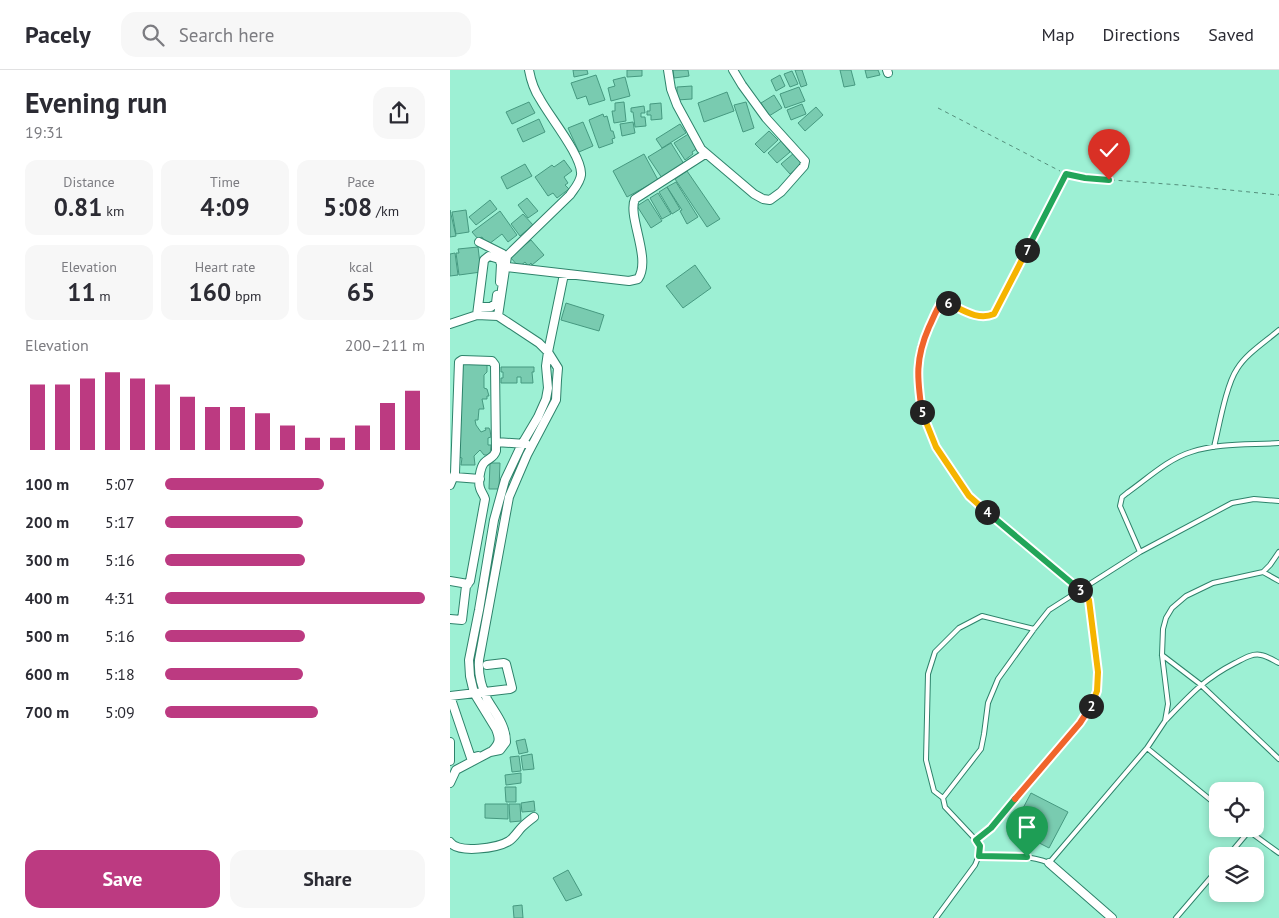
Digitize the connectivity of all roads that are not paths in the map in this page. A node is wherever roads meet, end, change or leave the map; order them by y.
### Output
1 (529, 70) edge
2 (668, 70) edge
3 (733, 70) edge
4 (706, 154) junction
5 (1066, 174) road end
6 (478, 242) dead end
7 (502, 256) junction
8 (507, 267) junction
9 (564, 274) junction
10 (477, 311) junction
11 (498, 316) junction
12 (450, 324) edge
13 (1279, 330) edge
14 (548, 352) junction
15 (496, 442) junction
16 (1279, 443) edge
17 (522, 444) junction
18 (532, 445) junction
19 (1214, 447) junction
20 (454, 477) junction
21 (480, 480) junction
22 (450, 485) edge
23 (1279, 501) edge
24 (1140, 552) junction
25 (1279, 552) edge
26 (1263, 572) junction
27 (450, 581) edge
28 (1279, 581) edge
29 (468, 584) junction
30 (483, 588) junction
31 (493, 589) junction
32 (1081, 591) junction
33 (450, 619) edge
34 (1034, 629) junction
35 (474, 634) junction
36 (484, 635) junction
37 (1162, 655) junction
38 (1279, 663) edge
39 (487, 665) dead end
40 (1200, 684) junction
41 (485, 692) junction
42 (474, 693) junction
43 (450, 696) edge
44 (1165, 721) junction
45 (450, 742) edge
46 (506, 742) junction
47 (498, 745) junction
48 (1147, 748) junction
49 (490, 752) junction
50 (1279, 759) edge
51 (450, 761) edge
52 (450, 783) edge
53 (943, 798) junction
54 (1209, 799) edge
55 (534, 817) dead end
56 (1257, 837) edge
57 (976, 840) junction
58 (450, 842) edge
59 (1279, 853) edge
60 (979, 856) junction
61 (1049, 863) junction
62 (1209, 880) edge
63 (936, 918) edge
64 (1112, 918) edge
65 (1176, 918) edge

1 - 7 street
2 - 4 street
3 - 4 street
4 - 9 street
5 - 32 lane
6 - 7 street
7 - 8 street
7 - 10 street
7 - 10 street
8 - 9 street
8 - 11 street
9 - 14 street
10 - 11 street
10 - 12 street
11 - 14 street
13 - 19 lane
14 - 17 street
14 - 18 street
15 - 17 street
15 - 20 street
15 - 21 street
16 - 19 lane
17 - 18 street
17 - 30 street
18 - 31 street
19 - 24 lane
20 - 21 street
20 - 22 street
21 - 29 street
23 - 24 lane
24 - 32 lane
25 - 26 lane
26 - 28 lane
26 - 37 lane
27 - 29 street
29 - 33 street
30 - 31 street
30 - 35 street
31 - 36 street
32 - 34 lane
32 - 57 lane
34 - 53 lane
34 - 53 lane
35 - 36 street
35 - 42 street
36 - 41 street
37 - 40 lane
37 - 44 lane
38 - 40 lane
39 - 41 street
40 - 44 lane
40 - 50 lane
41 - 42 street
41 - 46 street
42 - 43 street
42 - 47 street
43 - 47 street
44 - 48 lane
45 - 51 street
46 - 47 street
46 - 49 street
47 - 49 street
48 - 54 lane
48 - 61 lane
49 - 52 street
53 - 57 lane
55 - 58 street
56 - 59 lane
57 - 60 lane
60 - 61 lane
60 - 63 lane
61 - 64 street
62 - 65 lane

